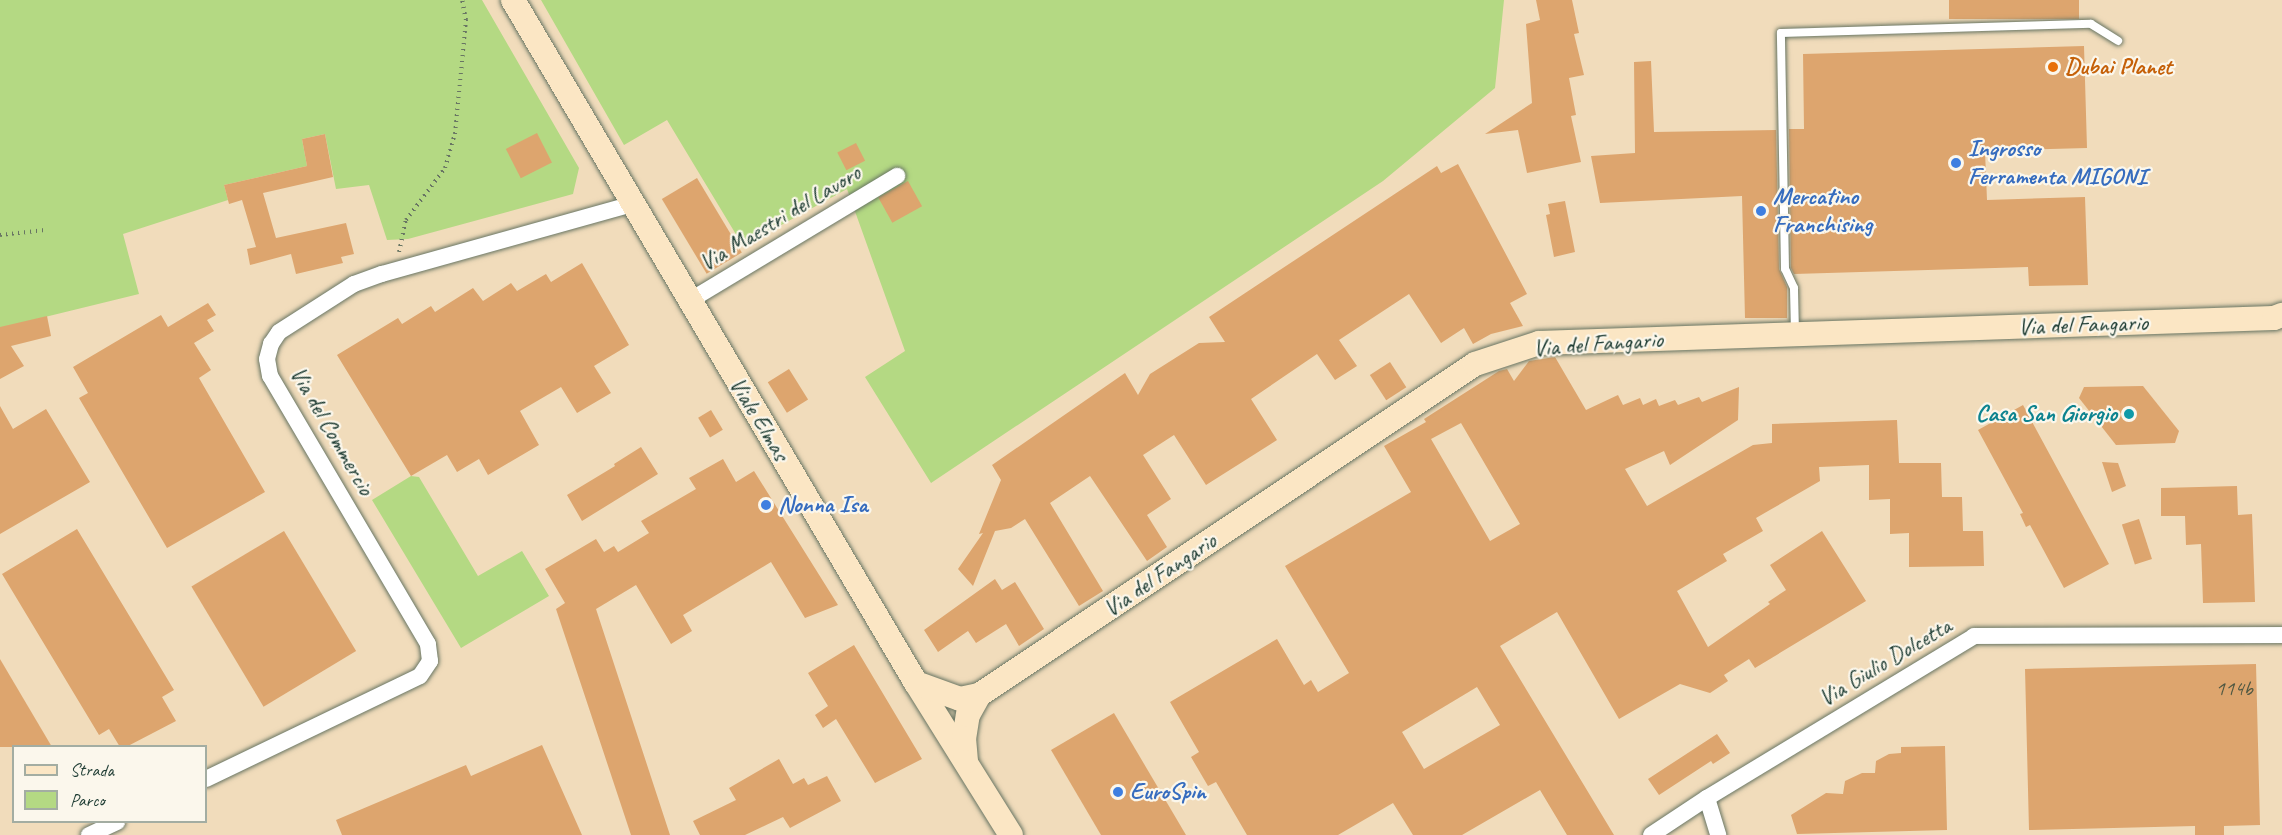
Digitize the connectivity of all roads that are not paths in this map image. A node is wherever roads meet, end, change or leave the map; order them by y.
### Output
1 (513, 0) edge
2 (2118, 41) dead end
3 (897, 176) dead end
4 (633, 204) junction
5 (689, 301) junction
6 (2279, 318) edge
7 (1795, 334) junction
8 (2282, 635) edge
9 (916, 683) junction
10 (979, 695) junction
11 (966, 765) junction
12 (207, 779) edge
13 (1707, 798) junction
14 (115, 823) edge
15 (89, 835) edge
16 (1011, 835) edge
17 (1651, 835) edge
18 (1718, 835) edge

1 - 4 main road, Viale Elmas
2 - 7 lane
3 - 5 street, Via Maestri del Lavoro
4 - 5 main road, Viale Elmas
4 - 12 street, Via del Commercio
5 - 9 main road, Viale Elmas
6 - 7 main road, Via del Fangario
7 - 10 main road, Via del Fangario
8 - 13 street, Via Giulio Dolcetta
9 - 10 main road
9 - 11 main road, Viale Elmas
10 - 11 main road
11 - 16 main road, Viale Elmas
13 - 17 street, Via Giulio Dolcetta
13 - 18 street
14 - 15 street

